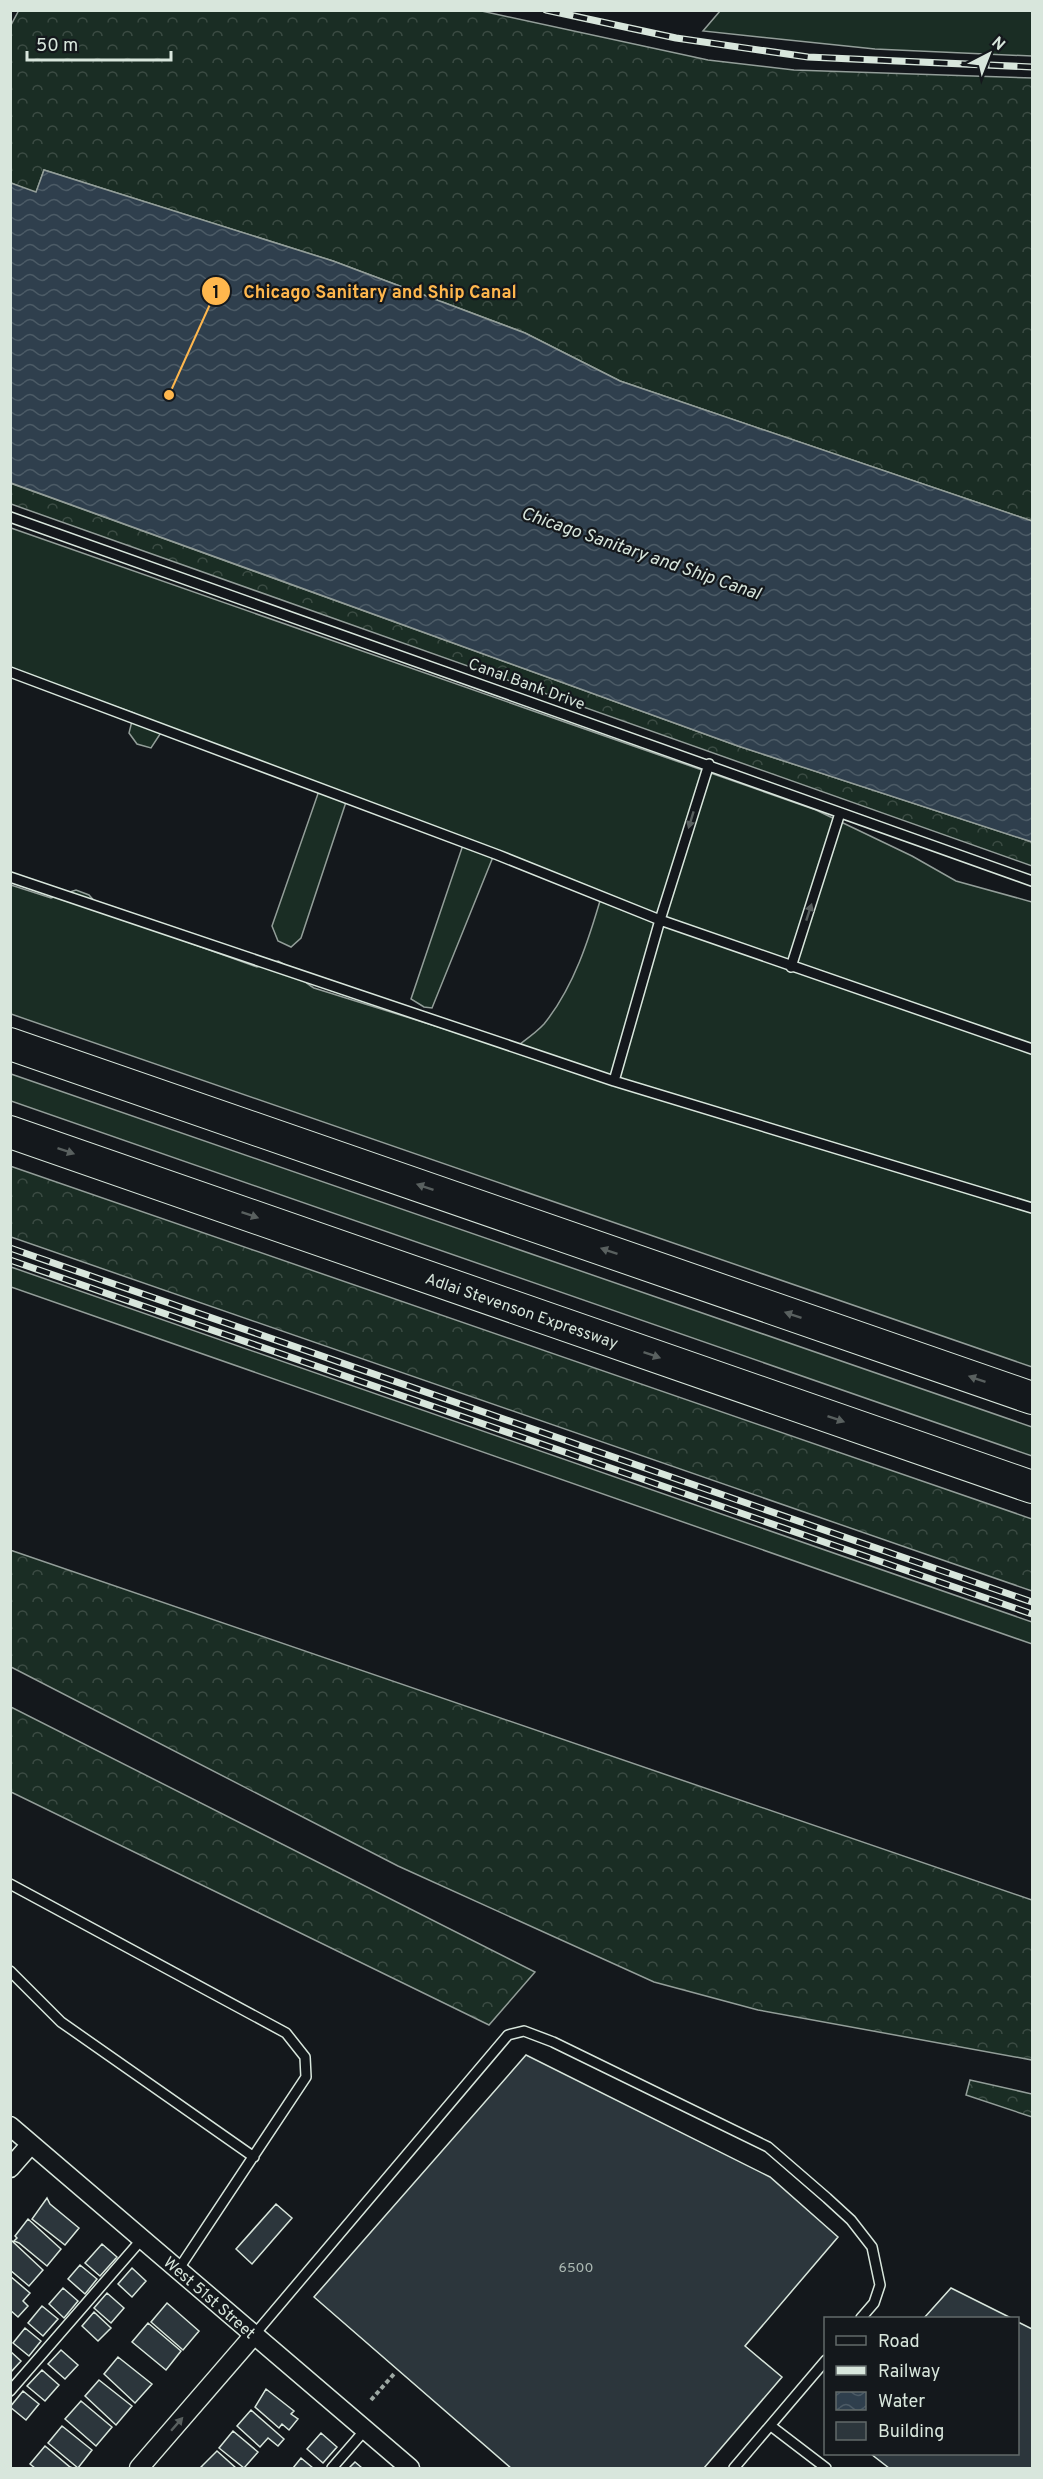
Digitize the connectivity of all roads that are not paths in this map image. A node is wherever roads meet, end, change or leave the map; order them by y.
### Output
1 (10, 517) edge
2 (10, 672) edge
3 (709, 765) junction
4 (840, 813) junction
5 (10, 877) edge
6 (1032, 881) edge
7 (660, 920) junction
8 (791, 967) junction
9 (10, 1044) edge
10 (1032, 1049) edge
11 (614, 1080) junction
12 (10, 1132) edge
13 (1032, 1208) edge
14 (1032, 1398) edge
15 (1032, 1487) edge
16 (10, 1884) edge
17 (10, 1971) edge
18 (10, 2126) edge
19 (32, 2144) junction
20 (254, 2157) junction
21 (10, 2168) edge
22 (142, 2239) junction
23 (178, 2270) junction
24 (862, 2317) edge
25 (254, 2335) junction
26 (824, 2361) edge
27 (10, 2391) edge
28 (771, 2426) junction
29 (365, 2430) junction
30 (139, 2469) edge
31 (332, 2469) edge
32 (410, 2469) edge
33 (734, 2469) edge
34 (826, 2469) edge

1 - 3 lane, Canal Bank Drive
2 - 7 lane
3 - 4 lane, Canal Bank Drive
3 -> 7 lane
4 - 6 lane, Canal Bank Drive
8 -> 4 lane
5 - 11 lane
7 - 8 lane
7 - 11 lane
8 - 10 lane
14 -> 9 highway
11 - 13 lane
12 -> 15 highway, Adlai Stevenson Expressway
16 - 20 lane
17 - 20 lane
18 - 19 street, West 51st Street
19 - 21 street
19 - 22 street, West 51st Street
20 - 23 lane
22 - 23 street, West 51st Street
22 - 27 lane
23 - 25 street, West 51st Street
24 - 25 lane
25 - 29 street, West 51st Street
30 -> 25 street
26 - 28 lane
28 - 33 lane
28 - 34 lane
29 - 31 lane
29 - 32 street, West 51st Street

